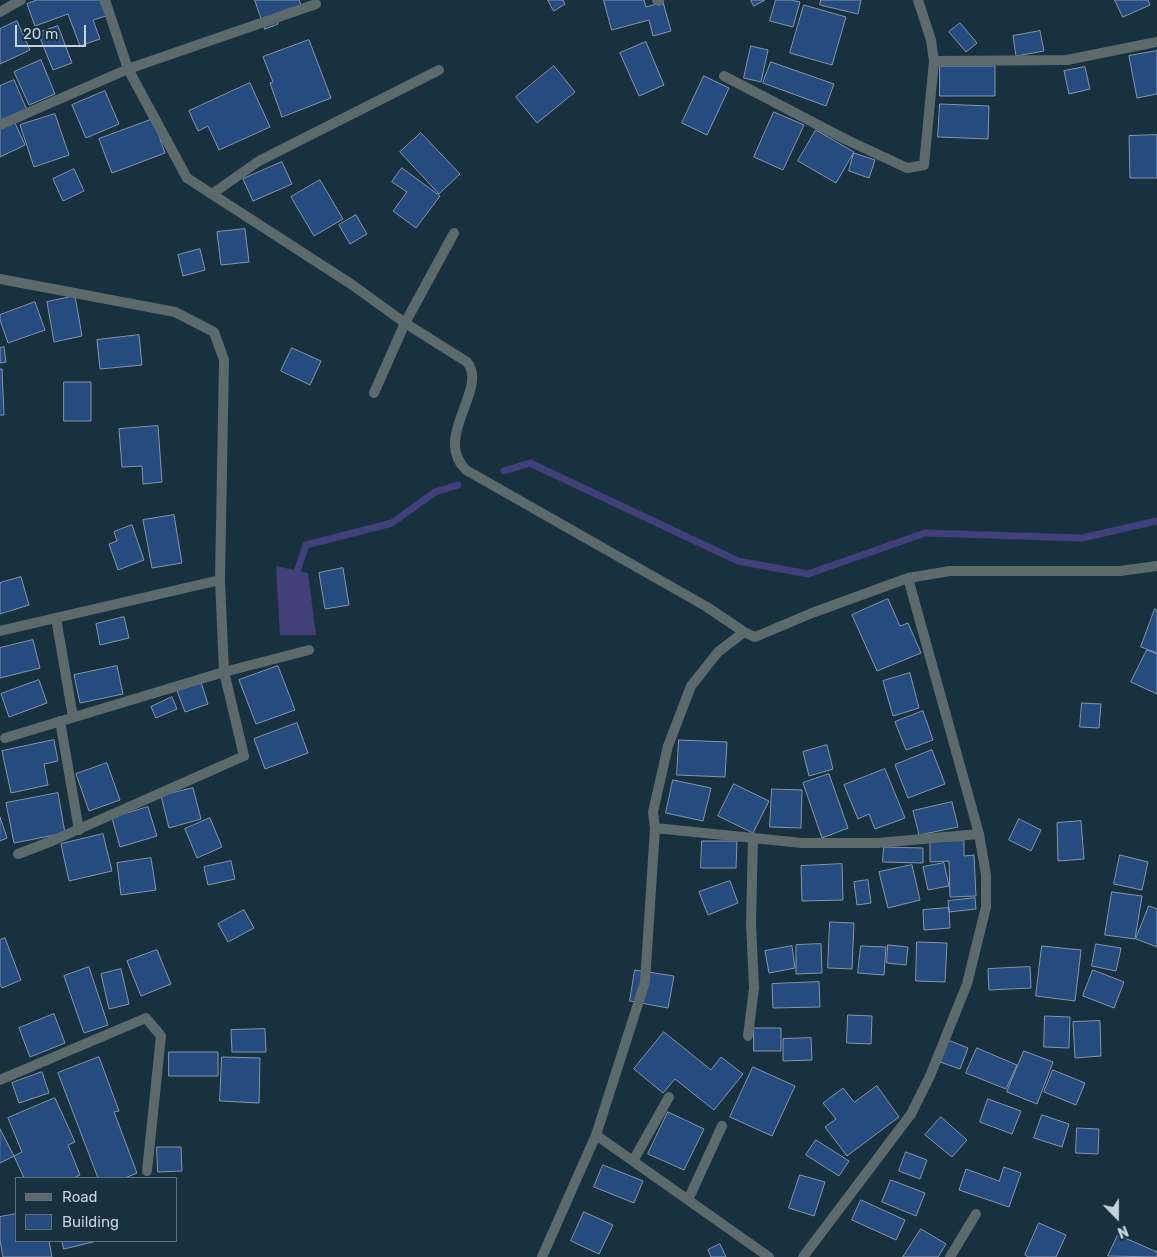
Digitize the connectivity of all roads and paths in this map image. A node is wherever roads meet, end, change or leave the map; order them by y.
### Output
1 (21, 0) edge
2 (105, 0) edge
3 (918, 0) edge
4 (316, 4) dead end
5 (0, 12) edge
6 (1157, 42) edge
7 (934, 60) junction
8 (128, 69) junction
9 (439, 70) dead end
10 (724, 76) dead end
11 (0, 125) edge
12 (212, 194) junction
13 (454, 233) dead end
14 (0, 279) edge
15 (405, 323) junction
16 (374, 393) dead end
17 (1157, 566) edge
18 (908, 578) junction
19 (220, 580) junction
20 (56, 618) junction
21 (0, 631) edge
22 (744, 632) junction
23 (309, 650) dead end
24 (224, 672) junction
25 (73, 717) junction
26 (60, 721) junction
27 (5, 738) dead end
28 (655, 828) junction
29 (78, 830) junction
30 (980, 834) junction
31 (753, 837) junction
32 (18, 854) dead end
33 (748, 1036) dead end
34 (0, 1080) edge
35 (669, 1097) dead end
36 (722, 1126) dead end
37 (596, 1135) junction
38 (633, 1161) junction
39 (147, 1171) dead end
40 (688, 1200) junction
41 (976, 1214) dead end
42 (542, 1257) edge
43 (769, 1257) edge
44 (804, 1257) edge
45 (950, 1257) edge

1 - 5 street
2 - 8 street
3 - 7 street
4 - 8 street
6 - 7 street
7 - 10 street
8 - 11 street
8 - 12 street
9 - 12 street
12 - 15 street
13 - 15 street
14 - 19 street
15 - 16 street
15 - 22 street
17 - 18 street
18 - 22 street
18 - 30 street
19 - 20 street
19 - 24 street
20 - 21 street
20 - 25 street
22 - 28 street
23 - 24 street
24 - 25 street
24 - 29 street
25 - 26 street
26 - 27 street
26 - 29 street
28 - 31 street
28 - 37 street
29 - 32 street
30 - 31 street
30 - 44 street
31 - 33 street
34 - 39 street
35 - 38 street
36 - 40 street
37 - 38 street
37 - 42 street
38 - 40 street
40 - 43 street
41 - 45 street

